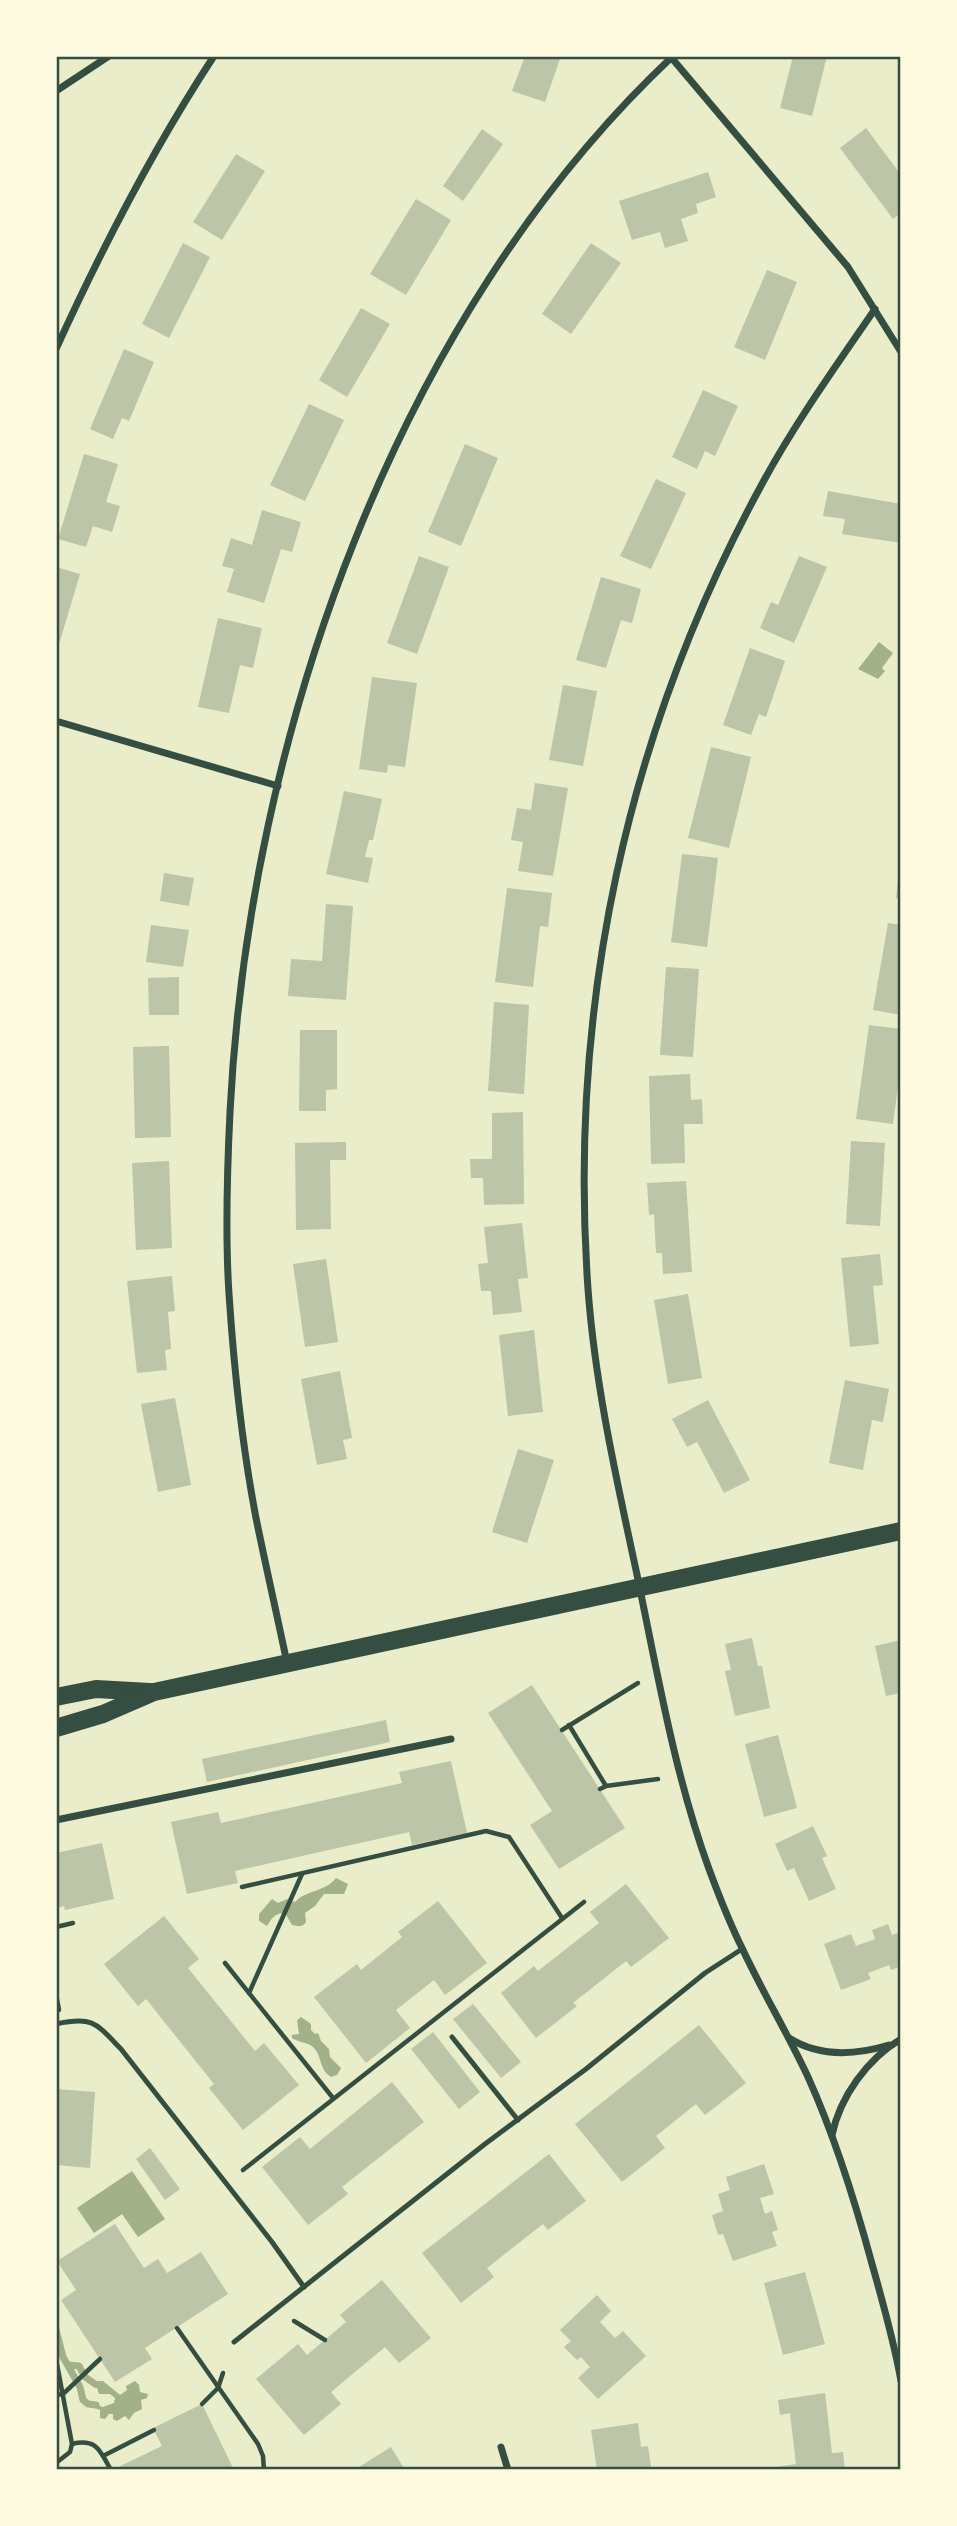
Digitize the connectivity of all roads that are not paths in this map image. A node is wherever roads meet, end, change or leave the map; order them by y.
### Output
1 (109, 56) edge
2 (214, 56) edge
3 (672, 56) edge
4 (56, 91) edge
5 (875, 309) junction
6 (56, 349) edge
7 (901, 352) edge
8 (56, 721) edge
9 (278, 786) junction
10 (901, 1531) edge
11 (640, 1588) junction
12 (287, 1663) junction
13 (153, 1692) junction
14 (56, 1697) edge
15 (56, 1728) edge
16 (451, 1739) dead end
17 (56, 1820) edge
18 (742, 1949) junction
19 (56, 2024) edge
20 (452, 2037) dead end
21 (787, 2037) junction
22 (901, 2039) edge
23 (893, 2044) junction
24 (518, 2120) junction
25 (832, 2137) junction
26 (304, 2287) junction
27 (234, 2342) dead end
28 (898, 2352) edge
29 (901, 2381) edge
30 (501, 2447) dead end
31 (508, 2470) edge

1 - 4 street
2 - 6 street
3 - 5 street
3 - 9 street
5 - 7 street
5 - 11 street
8 - 9 street
9 - 12 street
10 - 11 main road
11 - 12 main road
11 - 18 street
12 - 13 main road
13 - 14 main road
13 - 15 main road
16 - 17 street
18 - 21 street
18 - 24 lane
19 - 26 lane
20 - 24 lane
21 - 23 street
21 - 25 street
22 - 23 street
23 - 25 street
24 - 26 lane
25 - 28 street
26 - 27 lane
28 - 29 street
30 - 31 street

